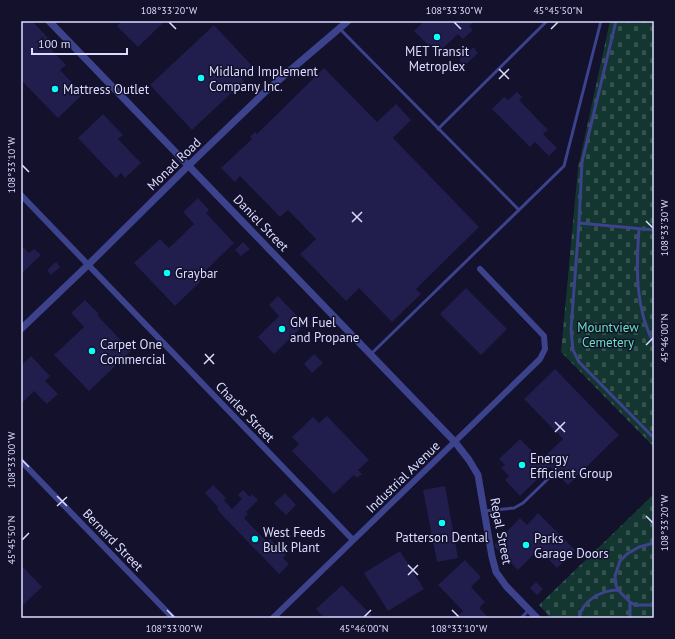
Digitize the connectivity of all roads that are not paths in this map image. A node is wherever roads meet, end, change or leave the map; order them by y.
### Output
1 (49, 21) edge
2 (348, 21) edge
3 (547, 21) edge
4 (601, 21) edge
5 (616, 21) edge
6 (339, 28) junction
7 (438, 129) junction
8 (188, 166) junction
9 (21, 196) edge
10 (519, 210) junction
11 (579, 222) junction
12 (639, 229) junction
13 (654, 230) edge
14 (88, 266) junction
15 (480, 270) dead end
16 (21, 329) edge
17 (654, 344) edge
18 (371, 354) junction
19 (654, 438) edge
20 (456, 442) junction
21 (21, 461) edge
22 (552, 474) dead end
23 (484, 511) junction
24 (353, 540) junction
25 (654, 543) edge
26 (618, 590) junction
27 (630, 602) junction
28 (654, 605) edge
29 (529, 610) junction
30 (173, 618) edge
31 (272, 618) edge
32 (521, 618) edge
33 (537, 618) edge
34 (579, 618) edge
35 (630, 618) edge

1 - 8 street, Daniel Street
2 - 6 street, Monad Road
3 - 7 lane
4 - 10 lane
5 - 11 lane
6 - 7 lane
6 - 8 street, Monad Road
7 - 10 lane
8 - 14 street, Monad Road
8 - 18 street, Daniel Street
9 - 14 street, Charles Street
10 - 18 lane
11 - 12 lane
11 - 19 lane
12 - 13 lane
12 - 17 lane
14 - 16 street, Monad Road
14 - 24 street, Charles Street
15 - 20 street, Industrial Avenue
18 - 20 street, Daniel Street
20 - 23 street, Regal Street
20 - 24 street, Industrial Avenue
21 - 30 street, Bernard Street
22 - 23 lane
23 - 29 street, Regal Street
24 - 31 street, Industrial Avenue
25 - 26 lane
26 - 27 lane
26 - 34 lane
27 - 28 lane
27 - 35 lane
29 - 32 lane
29 - 33 street, Regal Street

